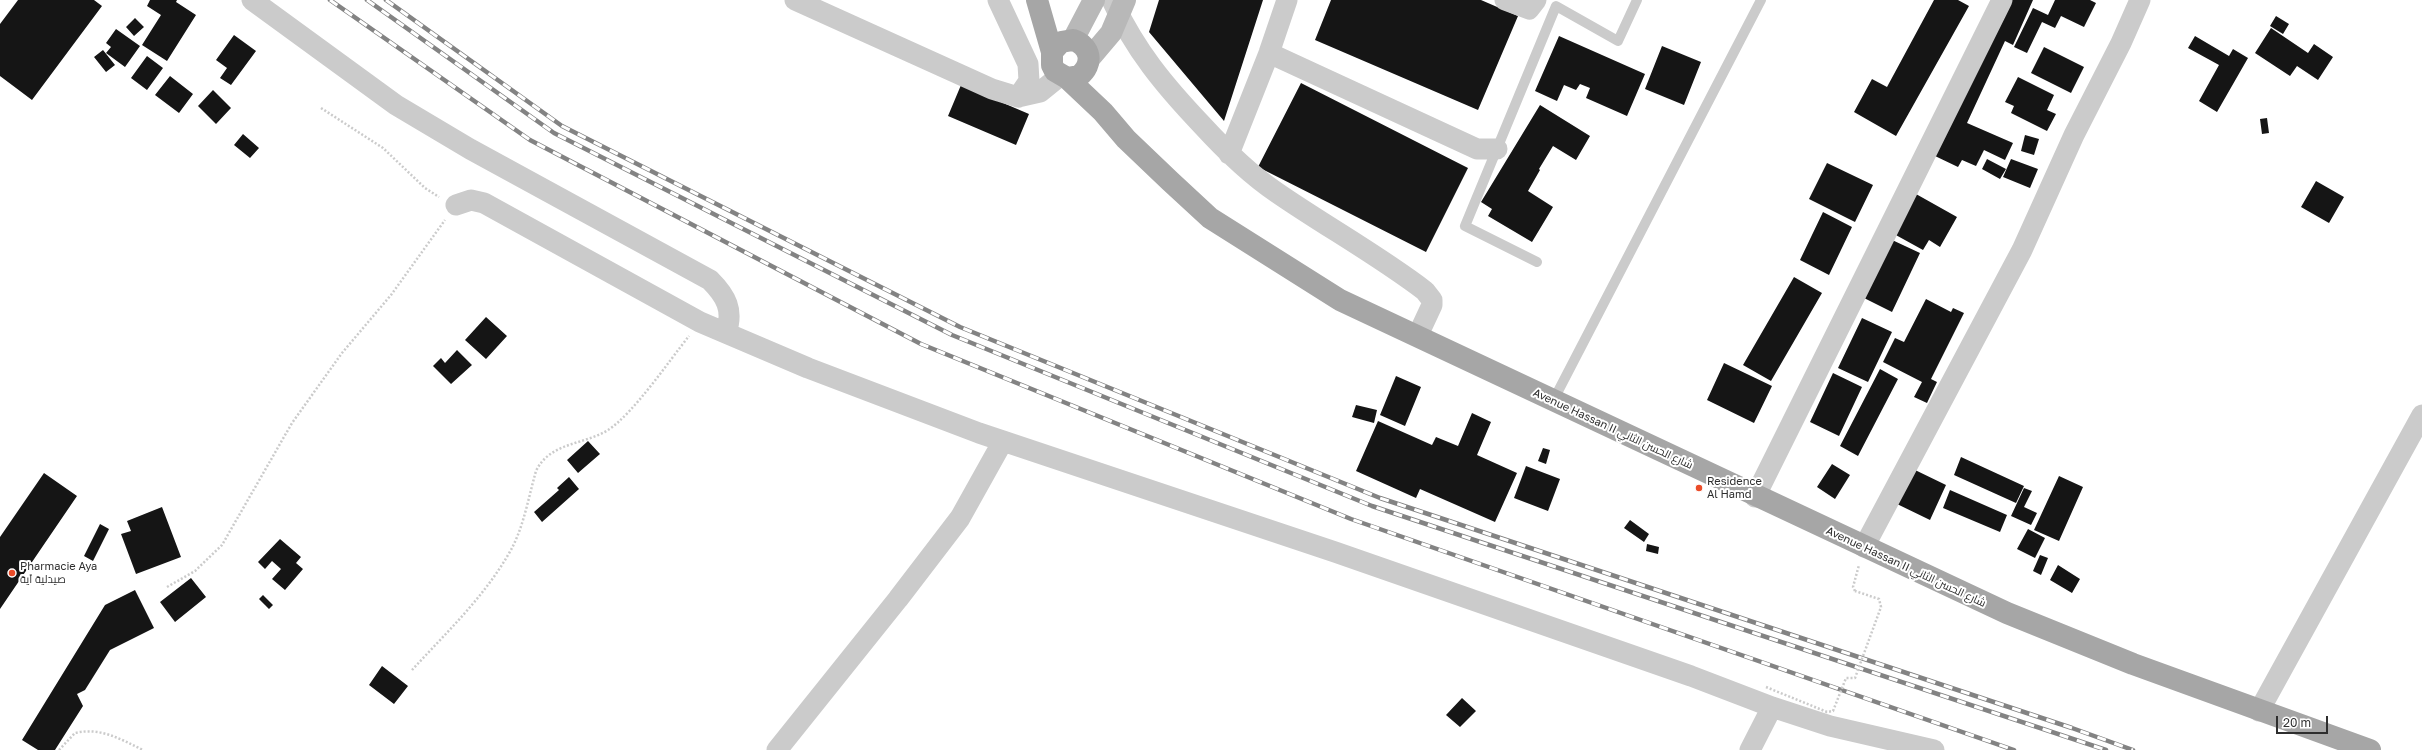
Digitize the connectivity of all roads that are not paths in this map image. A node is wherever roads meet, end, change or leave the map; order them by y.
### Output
1 (252, 0) edge
2 (797, 0) edge
3 (998, 0) edge
4 (1037, 0) edge
5 (1042, 0) edge
6 (1094, 0) edge
7 (1287, 0) edge
8 (1505, 0) edge
9 (1536, 0) edge
10 (1637, 0) edge
11 (1761, 0) edge
12 (2002, 0) edge
13 (2140, 0) edge
14 (1119, 6) edge
15 (1064, 44) junction
16 (1270, 53) junction
17 (1075, 71) junction
18 (1018, 97) junction
19 (1497, 149) junction
20 (1229, 154) junction
21 (456, 205) road end
22 (1537, 262) dead end
23 (726, 334) junction
24 (1418, 335) junction
25 (1553, 401) junction
26 (2422, 415) edge
27 (1003, 441) junction
28 (1755, 497) junction
29 (1864, 547) junction
30 (1772, 707) junction
31 (2259, 711) junction
32 (1857, 733) junction
33 (776, 750) edge
34 (1750, 750) edge
35 (1870, 750) edge
36 (1934, 750) edge
37 (2370, 750) edge

1 - 23 street
2 - 18 street
3 - 18 street
4 - 15 main road, Avenue Hassan II شارع الحسن الثاني
5 - 15 main road, Avenue Hassan II شارع الحسن الثاني
6 - 15 street
7 - 16 street
8 - 9 street
10 - 19 lane
11 - 25 lane
12 - 28 street
13 - 29 street
14 - 17 street
14 - 20 street
15 - 17 main road, Avenue Hassan II شارع الحسن الثاني
15 - 17 main road, Avenue Hassan II شارع الحسن الثاني
16 - 19 street
16 - 20 street
17 - 18 street
17 - 24 main road, Avenue Hassan II شارع الحسن الثاني
19 - 22 lane
20 - 24 street
21 - 23 street
23 - 27 street
24 - 25 main road, Avenue Hassan II شارع الحسن الثاني
25 - 28 main road, Avenue Hassan II شارع الحسن الثاني
26 - 31 street
27 - 30 street
27 - 33 street
28 - 29 main road, Avenue Hassan II شارع الحسن الثاني
29 - 31 main road, Avenue Hassan II شارع الحسن الثاني
30 - 32 street
30 - 34 street
31 - 37 main road, Avenue Hassan II شارع الحسن الثاني
32 - 35 street
32 - 36 street

